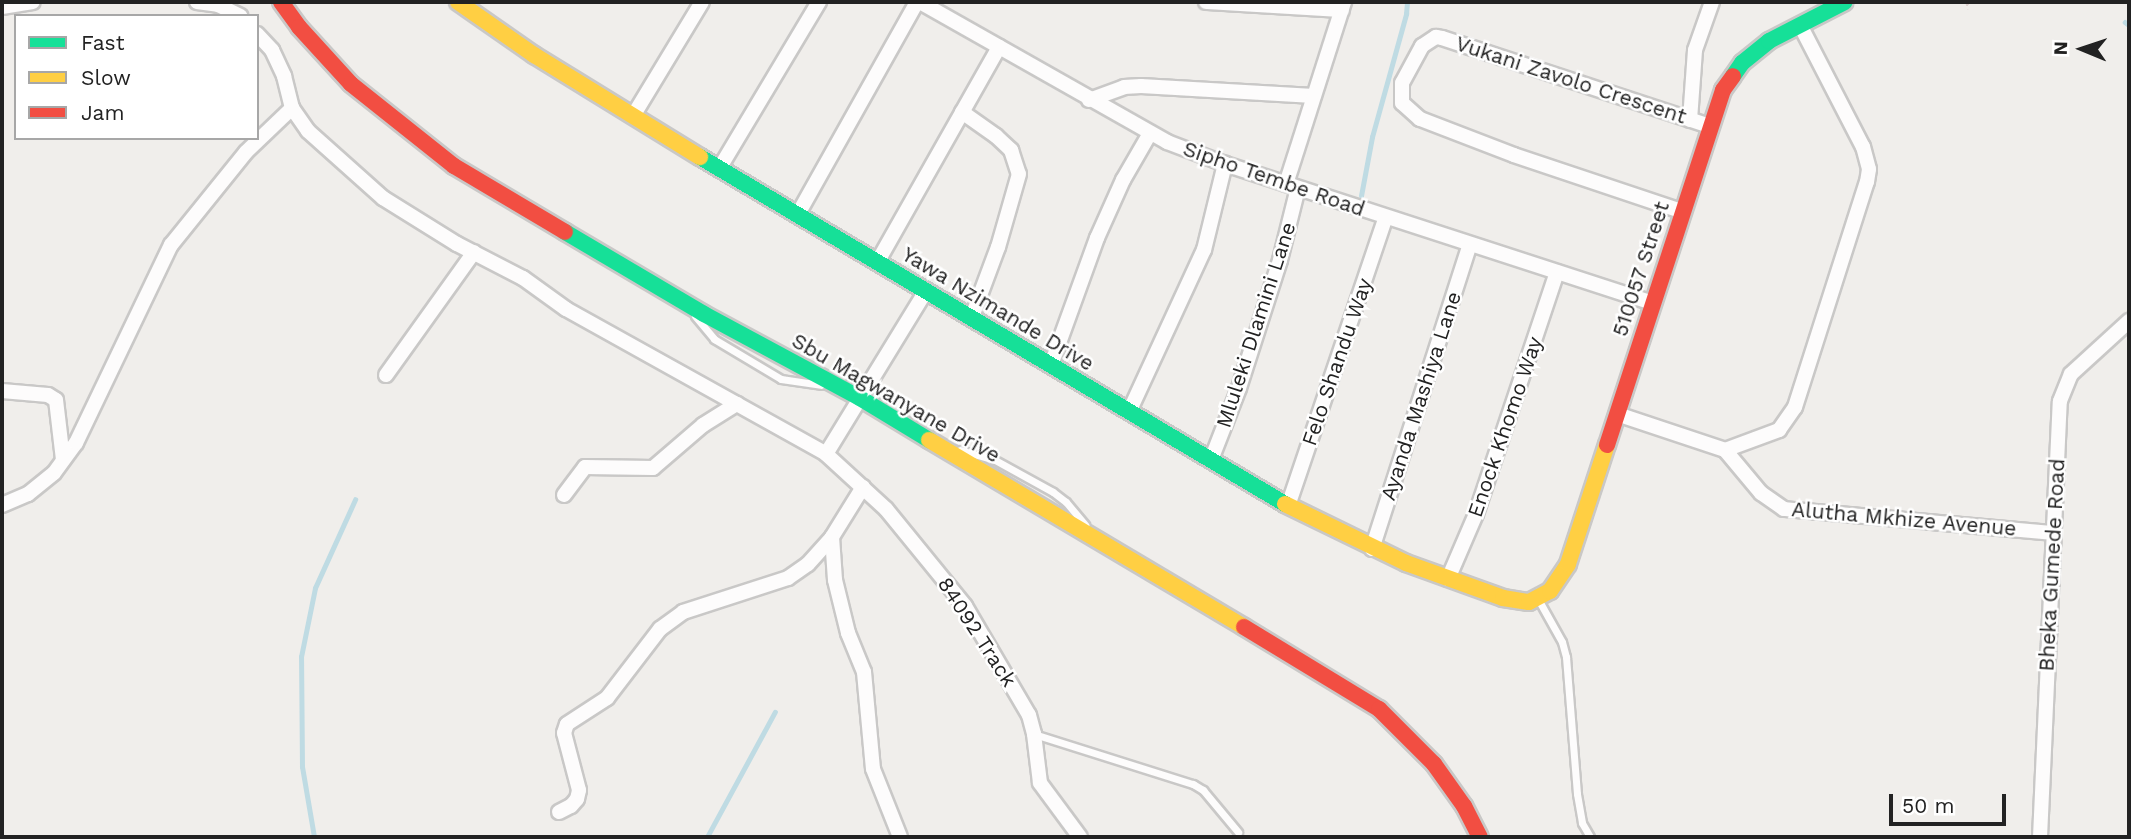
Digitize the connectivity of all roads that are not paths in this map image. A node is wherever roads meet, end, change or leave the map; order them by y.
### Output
1 (33, 2) edge
2 (197, 2) edge
3 (281, 2) edge
4 (458, 2) edge
5 (702, 2) edge
6 (819, 2) edge
7 (919, 2) edge
8 (1206, 2) edge
9 (1712, 2) edge
10 (1845, 2) edge
11 (1343, 6) edge
12 (2, 7) edge
13 (239, 11) edge
14 (1800, 25) junction
15 (259, 36) edge
16 (999, 47) junction
17 (1314, 96) junction
18 (1089, 100) junction
19 (292, 108) junction
20 (962, 112) junction
21 (633, 116) junction
22 (1690, 120) junction
23 (1709, 126) junction
24 (1149, 135) junction
25 (259, 140) edge
26 (259, 140) edge
27 (1225, 164) junction
28 (719, 169) junction
29 (1292, 186) junction
30 (1681, 211) junction
31 (798, 214) junction
32 (1386, 217) junction
33 (1470, 244) junction
34 (474, 252) junction
35 (878, 261) junction
36 (1557, 272) junction
37 (926, 291) junction
38 (1651, 303) junction
39 (972, 317) junction
40 (2129, 321) edge
41 (1051, 365) junction
42 (386, 375) dead end
43 (2, 391) edge
44 (860, 398) junction
45 (737, 404) junction
46 (1129, 412) junction
47 (1617, 414) junction
48 (1725, 450) junction
49 (827, 454) junction
50 (63, 460) junction
51 (1210, 460) junction
52 (863, 487) junction
53 (564, 495) dead end
54 (2, 505) edge
55 (1289, 506) junction
56 (2053, 533) junction
57 (832, 537) junction
58 (1372, 549) junction
59 (1448, 579) junction
60 (1538, 599) junction
61 (1034, 734) junction
62 (559, 812) dead end
63 (1238, 832) dead end
64 (900, 837) edge
65 (1080, 837) edge
66 (1480, 837) edge
67 (1590, 837) edge
68 (2040, 837) edge

1 - 12 street
2 - 13 street
3 - 44 street, Sbu Magwanyane Drive
4 - 21 street, Yawa Nzimande Drive
5 - 21 street
6 - 28 street
7 - 16 street, Sipho Tembe Road
7 - 31 street
8 - 11 street
9 - 22 street
10 - 14 street, 510057 Street
11 - 17 street, Mluleki Dlamini Lane
14 - 23 street, 510057 Street
14 - 48 street
15 - 19 street
16 - 18 street, Sipho Tembe Road
16 - 20 street
17 - 18 street
17 - 29 street, Mluleki Dlamini Lane
18 - 24 street, Sipho Tembe Road
19 - 25 street
19 - 34 street, 84092 Track
20 - 35 street
20 - 39 street
21 - 28 street, Yawa Nzimande Drive
22 - 23 street, Vukani Zavolo Crescent
22 - 30 street, Vukani Zavolo Crescent
23 - 30 street, 510057 Street
24 - 27 street, Sipho Tembe Road
24 - 41 street
26 - 50 street
27 - 29 street, Sipho Tembe Road
27 - 46 street
28 - 31 street, Yawa Nzimande Drive
29 - 32 street, Sipho Tembe Road
29 - 51 street, Mluleki Dlamini Lane
30 - 38 street, 510057 Street
31 - 35 street, Yawa Nzimande Drive
32 - 33 street, Sipho Tembe Road
32 - 55 street, Felo Shandu Way
33 - 36 street, Sipho Tembe Road
33 - 58 street, Ayanda Mashiya Lane
34 - 42 street
34 - 45 street, 84092 Track
35 - 37 street, Yawa Nzimande Drive
36 - 38 street, Sipho Tembe Road
36 - 59 street, Enock Khomo Way
37 - 39 street, Yawa Nzimande Drive
37 - 44 street
38 - 47 street, 510057 Street
39 - 41 street, Yawa Nzimande Drive
40 - 56 street, Bheka Gumede Road
41 - 46 street, Yawa Nzimande Drive
43 - 50 street
44 - 49 street
44 - 66 street, Sbu Magwanyane Drive
45 - 49 street, 84092 Track
45 - 53 street
46 - 51 street, Yawa Nzimande Drive
47 - 48 street
47 - 60 street, 510057 Street
48 - 56 street, Alutha Mkhize Avenue
49 - 52 street, 84092 Track
50 - 54 street
51 - 55 street, Yawa Nzimande Drive
52 - 57 street
52 - 61 street, 84092 Track
55 - 58 street, Yawa Nzimande Drive
56 - 68 street, Bheka Gumede Road
57 - 62 street
57 - 64 street
58 - 59 street, Yawa Nzimande Drive
59 - 60 street, Yawa Nzimande Drive
60 - 67 lane
61 - 63 lane
61 - 65 street, 84092 Track

